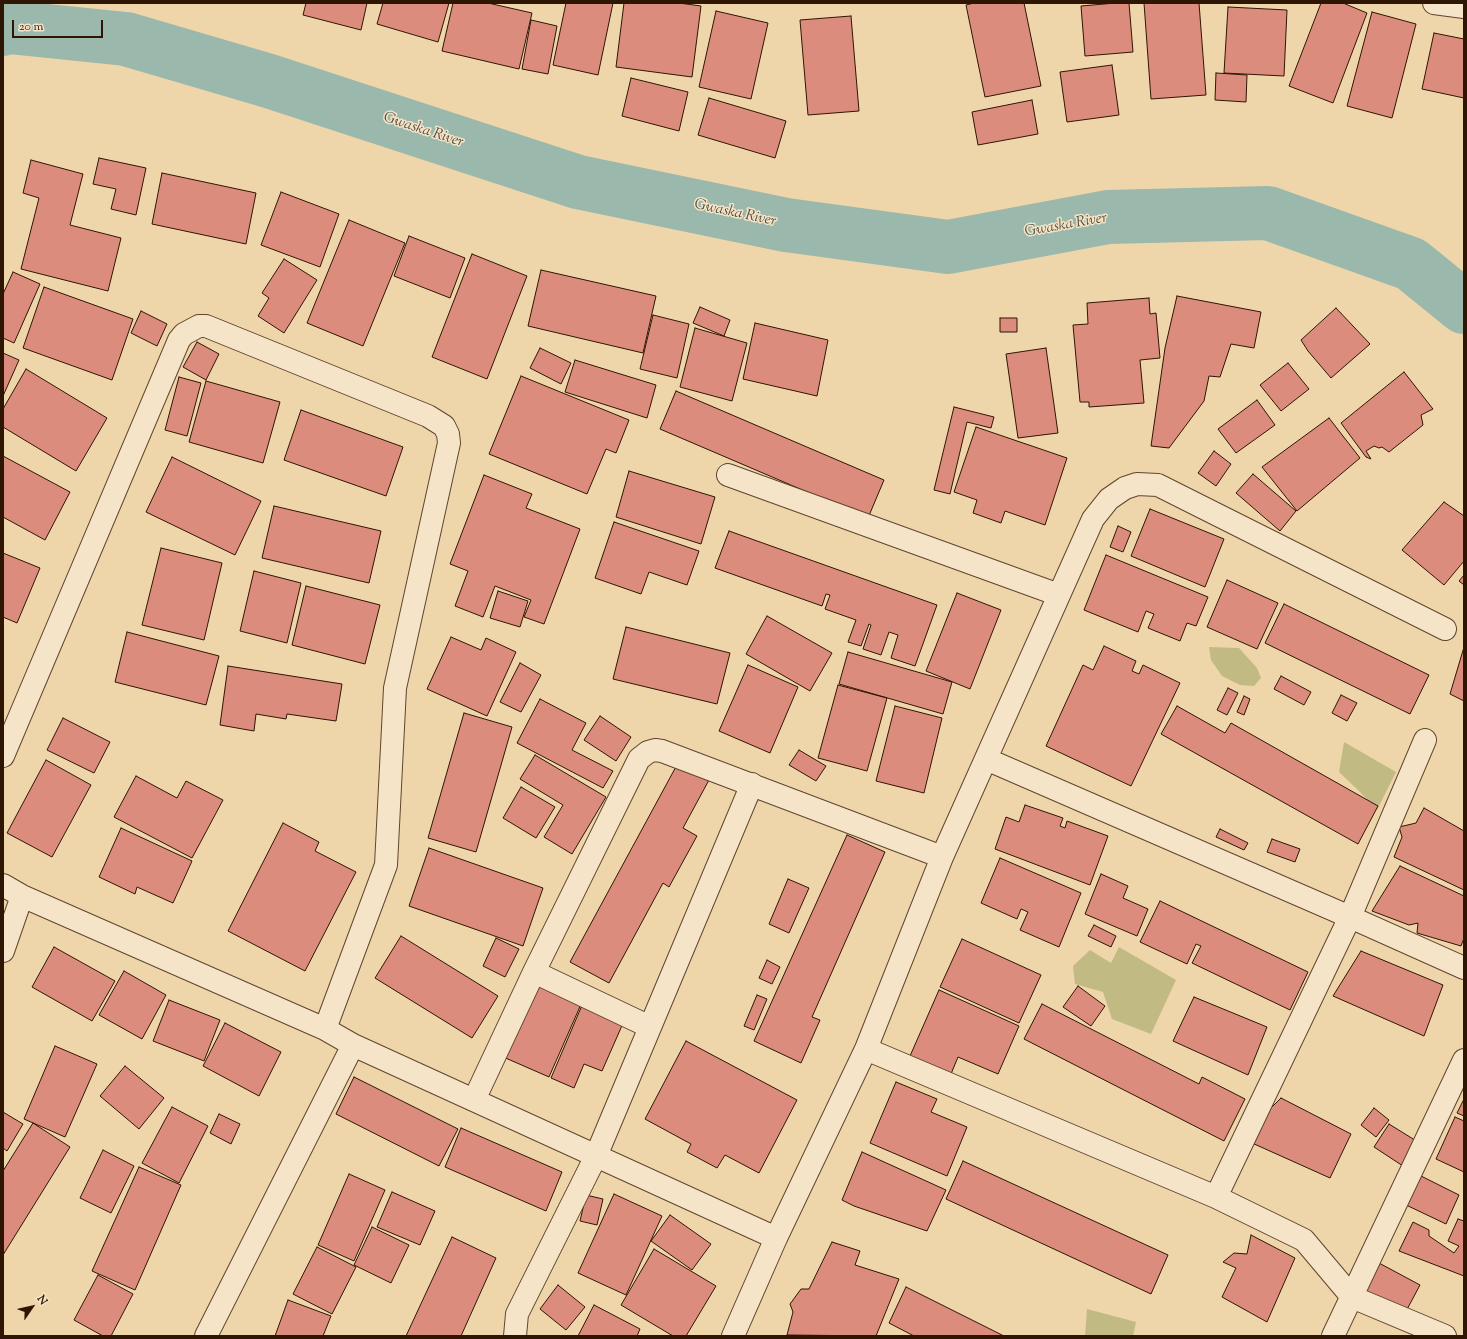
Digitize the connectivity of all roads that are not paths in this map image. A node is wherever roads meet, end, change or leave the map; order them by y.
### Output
1 (1434, 3) edge
2 (1464, 7) edge
3 (728, 475) dead end
4 (1059, 596) junction
5 (1445, 629) dead end
6 (1425, 740) dead end
7 (3, 756) edge
8 (986, 759) junction
9 (752, 784) junction
10 (942, 857) junction
11 (3, 885) edge
12 (22, 896) junction
13 (1350, 917) junction
14 (3, 951) edge
15 (1464, 968) edge
16 (534, 972) junction
17 (650, 1027) junction
18 (324, 1029) junction
19 (353, 1045) junction
20 (866, 1049) junction
21 (1464, 1060) edge
22 (474, 1100) junction
23 (596, 1156) junction
24 (1216, 1197) junction
25 (776, 1238) junction
26 (1352, 1297) junction
27 (206, 1336) edge
28 (515, 1336) edge
29 (733, 1336) edge
30 (1333, 1336) edge
31 (1445, 1336) edge

1 - 2 street
3 - 4 street
4 - 5 street
4 - 8 street
6 - 13 street
7 - 18 street
8 - 10 street
8 - 13 street
9 - 10 street
9 - 16 street
9 - 17 street
10 - 20 street
11 - 12 street
12 - 14 street
12 - 18 street
13 - 15 street
13 - 24 street
16 - 17 street
16 - 22 street
17 - 23 street
18 - 19 street
19 - 22 street
19 - 27 street
20 - 24 street
20 - 25 street
21 - 26 street
22 - 23 street
23 - 25 street
23 - 28 street
24 - 26 street
25 - 29 street
26 - 30 street
26 - 31 street

